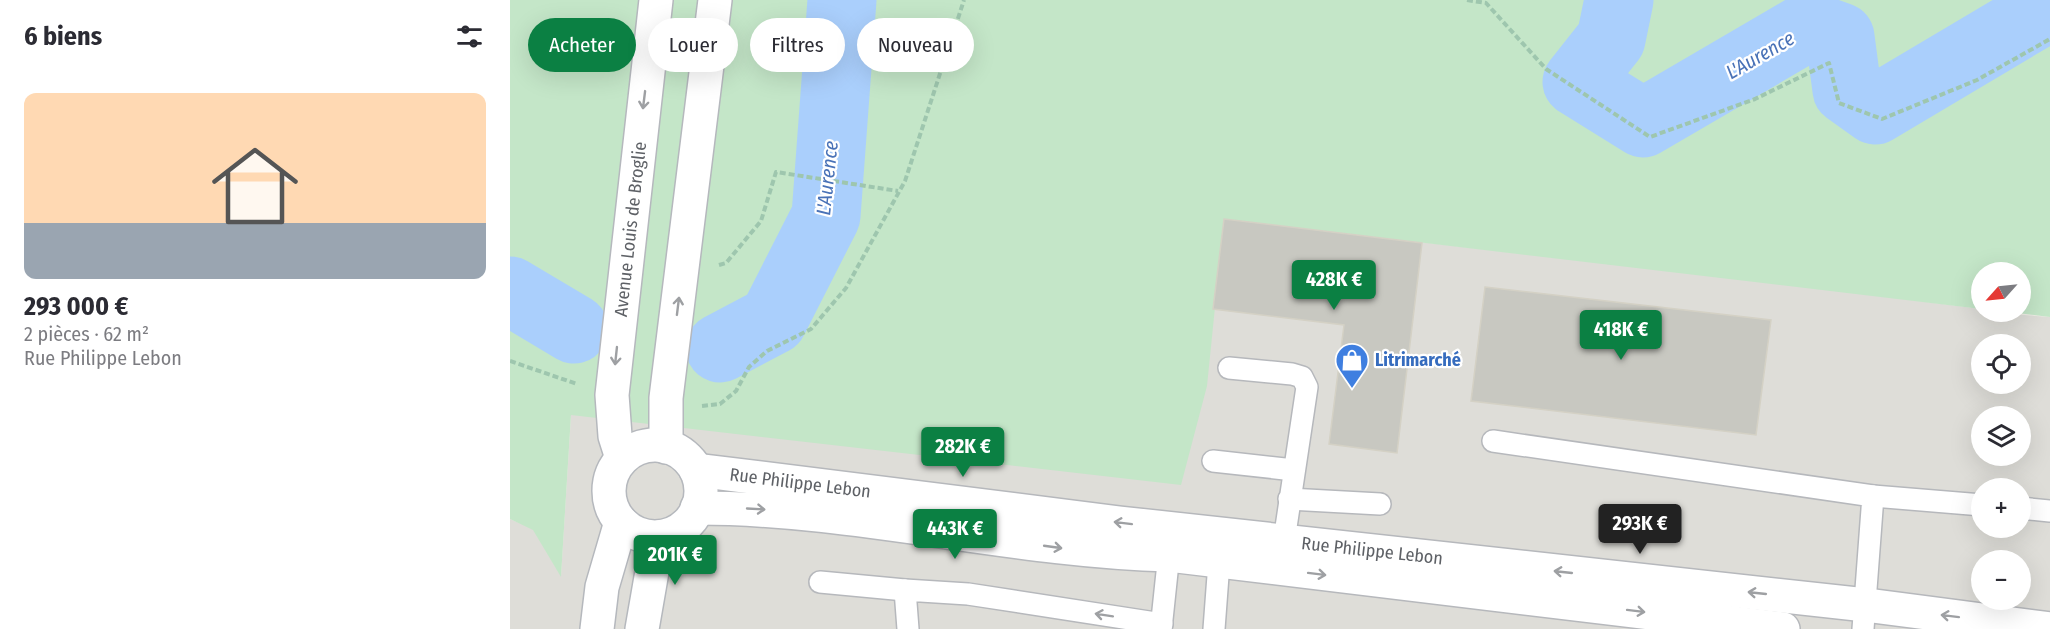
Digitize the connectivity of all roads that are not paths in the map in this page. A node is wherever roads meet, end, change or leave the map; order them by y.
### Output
1 (656, 0) edge
2 (714, 0) edge
3 (1229, 368) dead end
4 (1493, 441) dead end
5 (666, 447) junction
6 (622, 458) junction
7 (1214, 462) dead end
8 (696, 470) junction
9 (1294, 471) junction
10 (1873, 496) junction
11 (1289, 499) junction
12 (1380, 504) dead end
13 (1971, 504) edge
14 (697, 508) junction
15 (2031, 509) edge
16 (2050, 511) edge
17 (621, 522) junction
18 (658, 537) junction
19 (1171, 542) junction
20 (1220, 548) junction
21 (1282, 555) junction
22 (820, 582) dead end
23 (905, 590) junction
24 (1864, 617) edge
25 (1161, 626) edge
26 (597, 629) edge
27 (642, 629) edge
28 (908, 629) edge
29 (1214, 629) edge
30 (1783, 629) edge
31 (2050, 629) edge

1 -> 6 street, Avenue Louis de Broglie
5 -> 2 street
3 - 9 lane
4 - 10 lane
5 - 6 street
5 - 8 street
6 - 17 street
7 - 9 lane
8 - 14 street
19 -> 8 street, Rue Philippe Lebon
9 - 11 lane
10 - 13 lane
10 - 24 lane
11 - 12 lane
11 - 21 lane
14 - 18 street
14 -> 19 street, Rue Philippe Lebon
15 - 16 lane
17 - 18 street
17 - 26 street
18 - 27 street
19 - 20 street, Rue Philippe Lebon
19 - 25 lane
20 - 21 street, Rue Philippe Lebon
20 - 29 lane
24 -> 21 street, Rue Philippe Lebon
21 -> 30 street, Rue Philippe Lebon
22 - 23 lane
25 -> 23 lane
23 - 28 lane
31 -> 24 street, Rue Philippe Lebon

